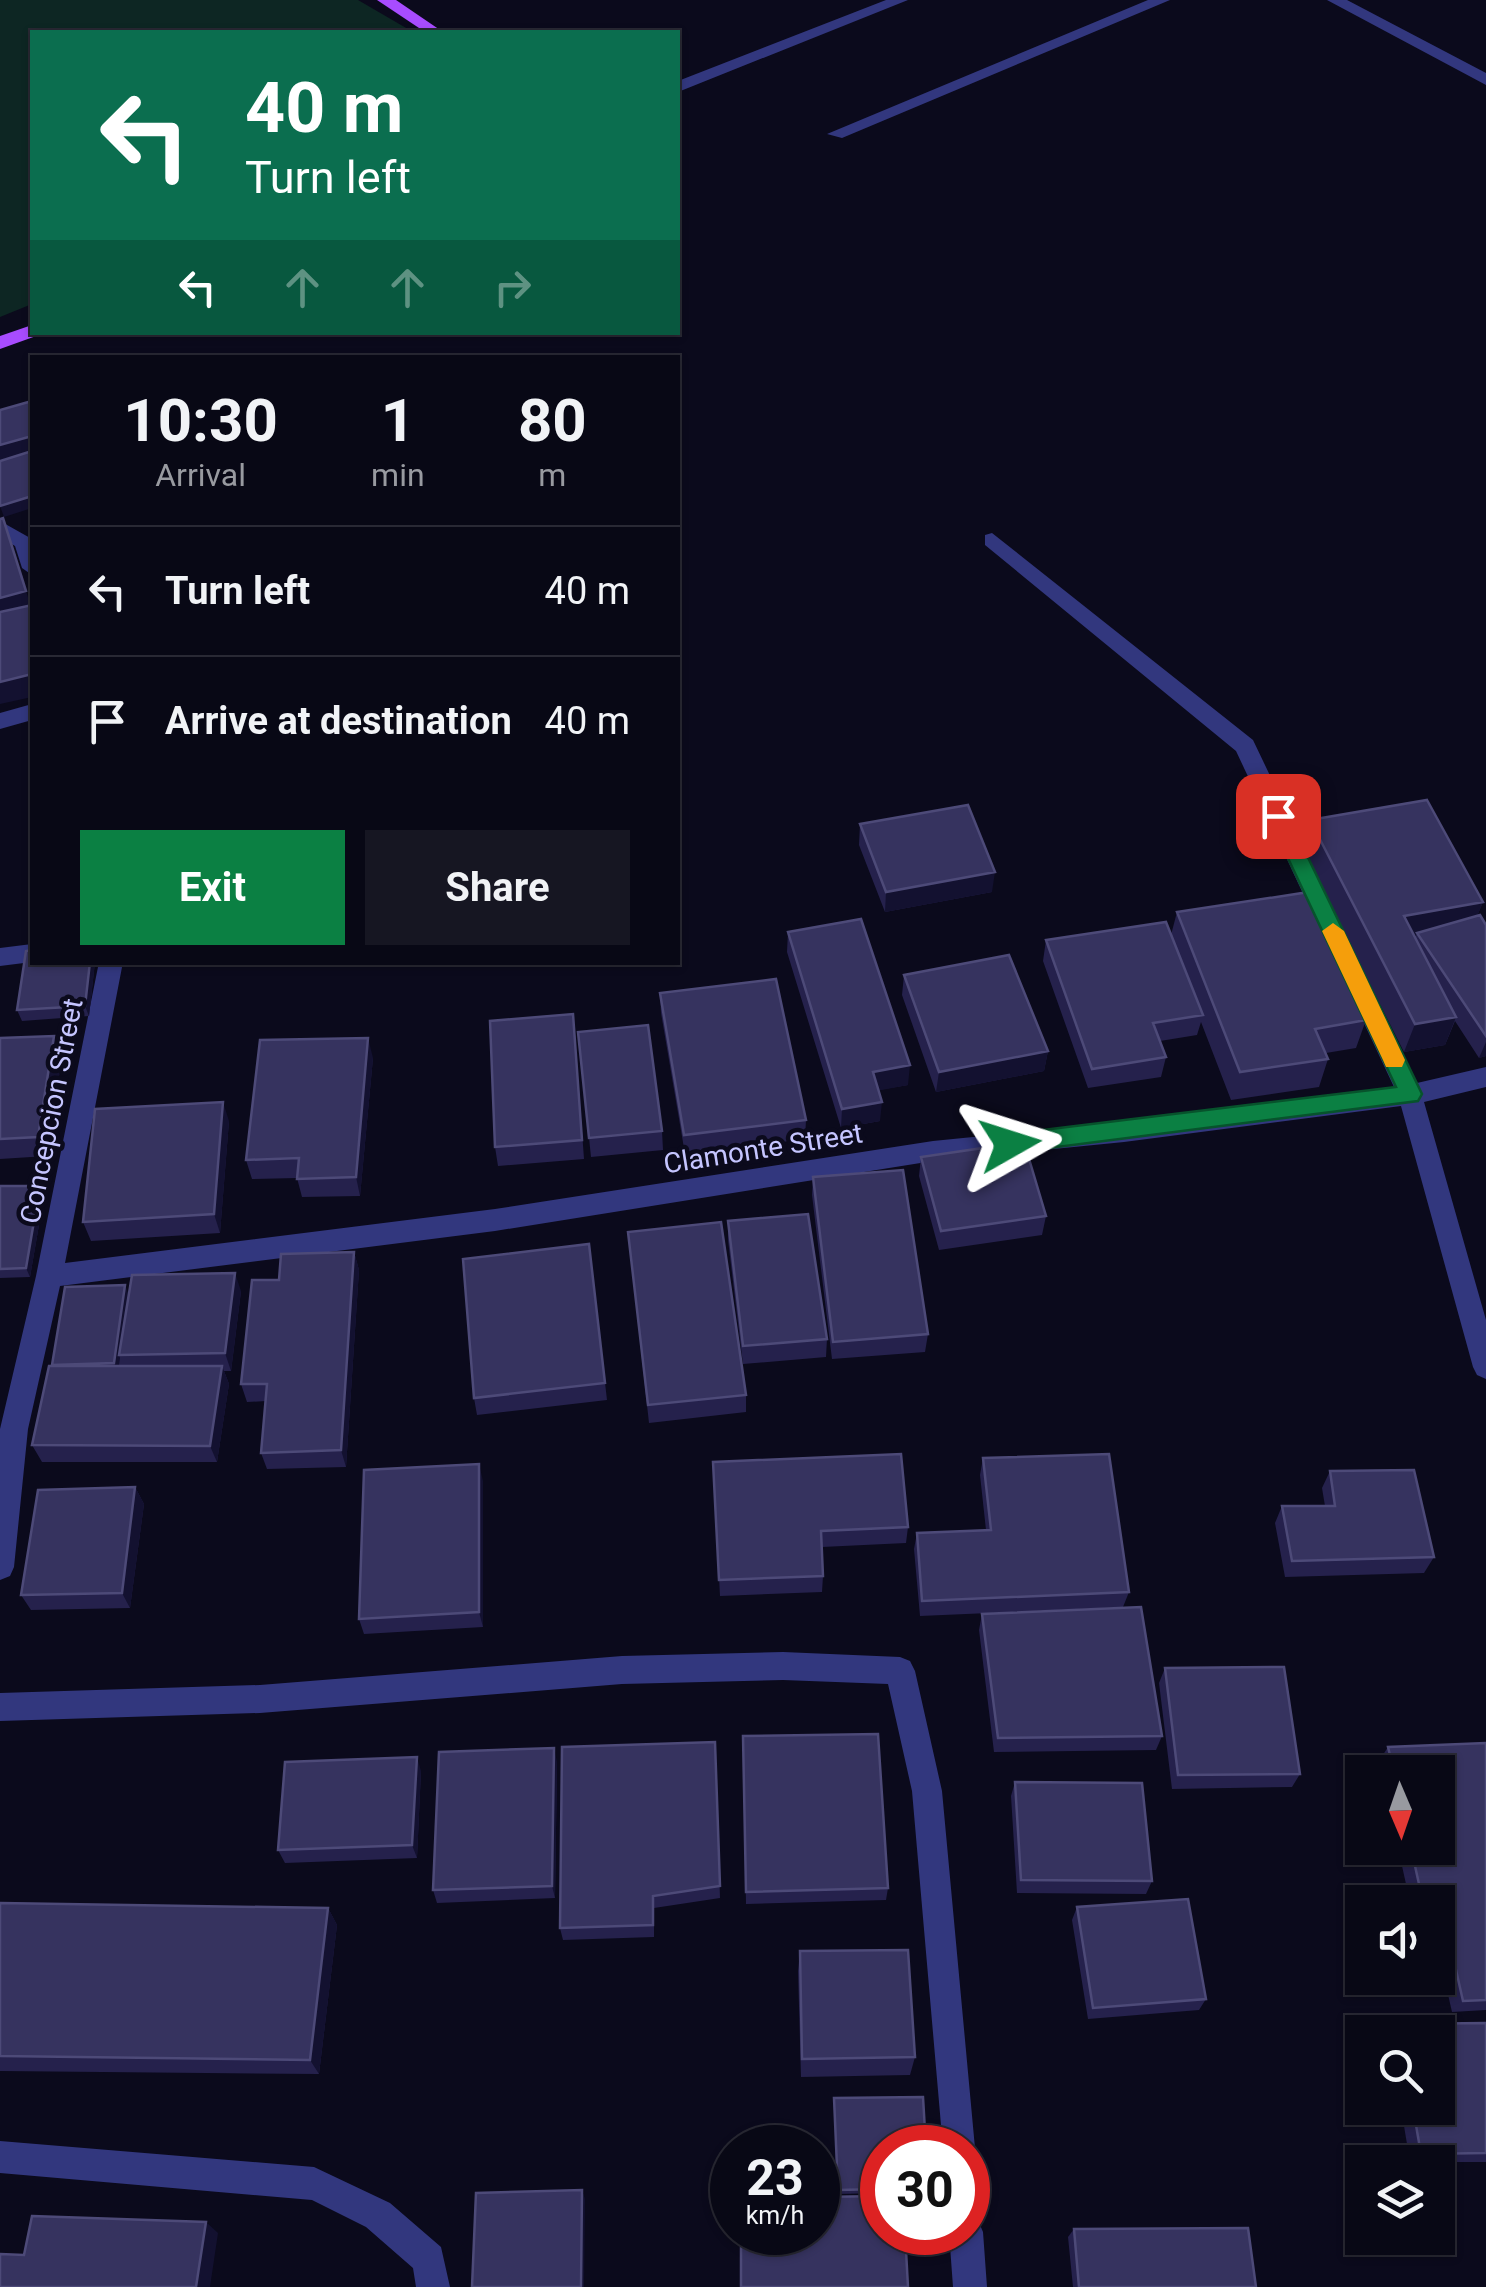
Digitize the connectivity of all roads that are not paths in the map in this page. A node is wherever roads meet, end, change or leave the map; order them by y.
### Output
1 (384, 0) edge
2 (900, 0) edge
3 (1162, 0) edge
4 (1334, 0) edge
5 (431, 30) edge
6 (1486, 80) edge
7 (680, 86) edge
8 (836, 134) dead end
9 (30, 332) edge
10 (0, 343) edge
11 (0, 528) edge
12 (992, 540) dead end
13 (30, 562) edge
14 (30, 713) edge
15 (0, 721) edge
16 (30, 953) edge
17 (0, 957) edge
18 (110, 965) edge
19 (1486, 1077) edge
20 (1410, 1094) junction
21 (49, 1276) junction
22 (1486, 1367) edge
23 (7, 1429) edge
24 (0, 1567) edge
25 (0, 1708) edge
26 (957, 2125) edge
27 (0, 2157) edge
28 (968, 2255) edge
29 (433, 2287) edge
30 (970, 2287) edge

1 - 5 main road
2 - 7 street
3 - 8 street
4 - 6 street
9 - 10 main road
11 - 13 street
12 - 20 street
14 - 15 street
16 - 17 street
18 - 21 street, Concepcion Street
19 - 20 street, Clamonte Street
20 - 21 street, Clamonte Street
20 - 22 street
21 - 23 street, Concepcion Street
23 - 24 street, Concepcion Street
25 - 26 street
27 - 29 street
28 - 30 street

